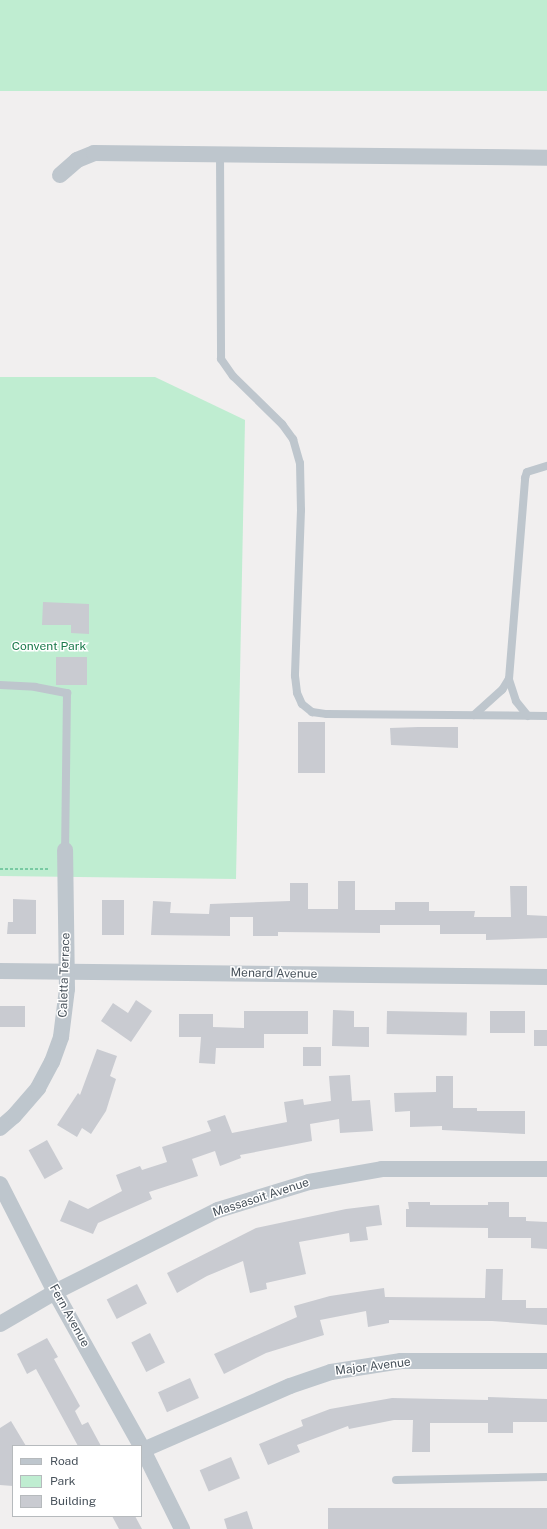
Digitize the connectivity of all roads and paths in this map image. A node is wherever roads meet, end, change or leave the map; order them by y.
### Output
1 (220, 155) junction
2 (547, 158) edge
3 (60, 175) dead end
4 (547, 466) edge
5 (509, 679) junction
6 (0, 685) edge
7 (474, 715) junction
8 (528, 716) junction
9 (547, 716) edge
10 (66, 850) joint
11 (0, 869) edge
12 (49, 869) dead end
13 (0, 971) edge
14 (67, 972) junction
15 (547, 976) edge
16 (0, 1128) edge
17 (547, 1169) edge
18 (0, 1184) edge
19 (55, 1292) junction
20 (0, 1324) edge
21 (547, 1361) edge
22 (140, 1445) edge
23 (142, 1448) edge
24 (547, 1477) edge
25 (396, 1480) dead end
26 (182, 1529) edge

1 - 2 street
1 - 3 street
1 - 7 lane
4 - 5 lane
5 - 7 lane
5 - 8 lane
6 - 10 lane
7 - 8 lane
8 - 9 lane
10 - 14 street, Caletta Terrace
11 - 12 path
13 - 14 street, Menard Avenue
14 - 15 street, Menard Avenue
14 - 16 street, Caletta Terrace
17 - 19 street, Massasoit Avenue
18 - 19 street, Fern Avenue
19 - 20 street, Massasoit Avenue
19 - 22 street, Fern Avenue
21 - 23 street, Major Avenue
23 - 26 street, Fern Avenue
24 - 25 lane

